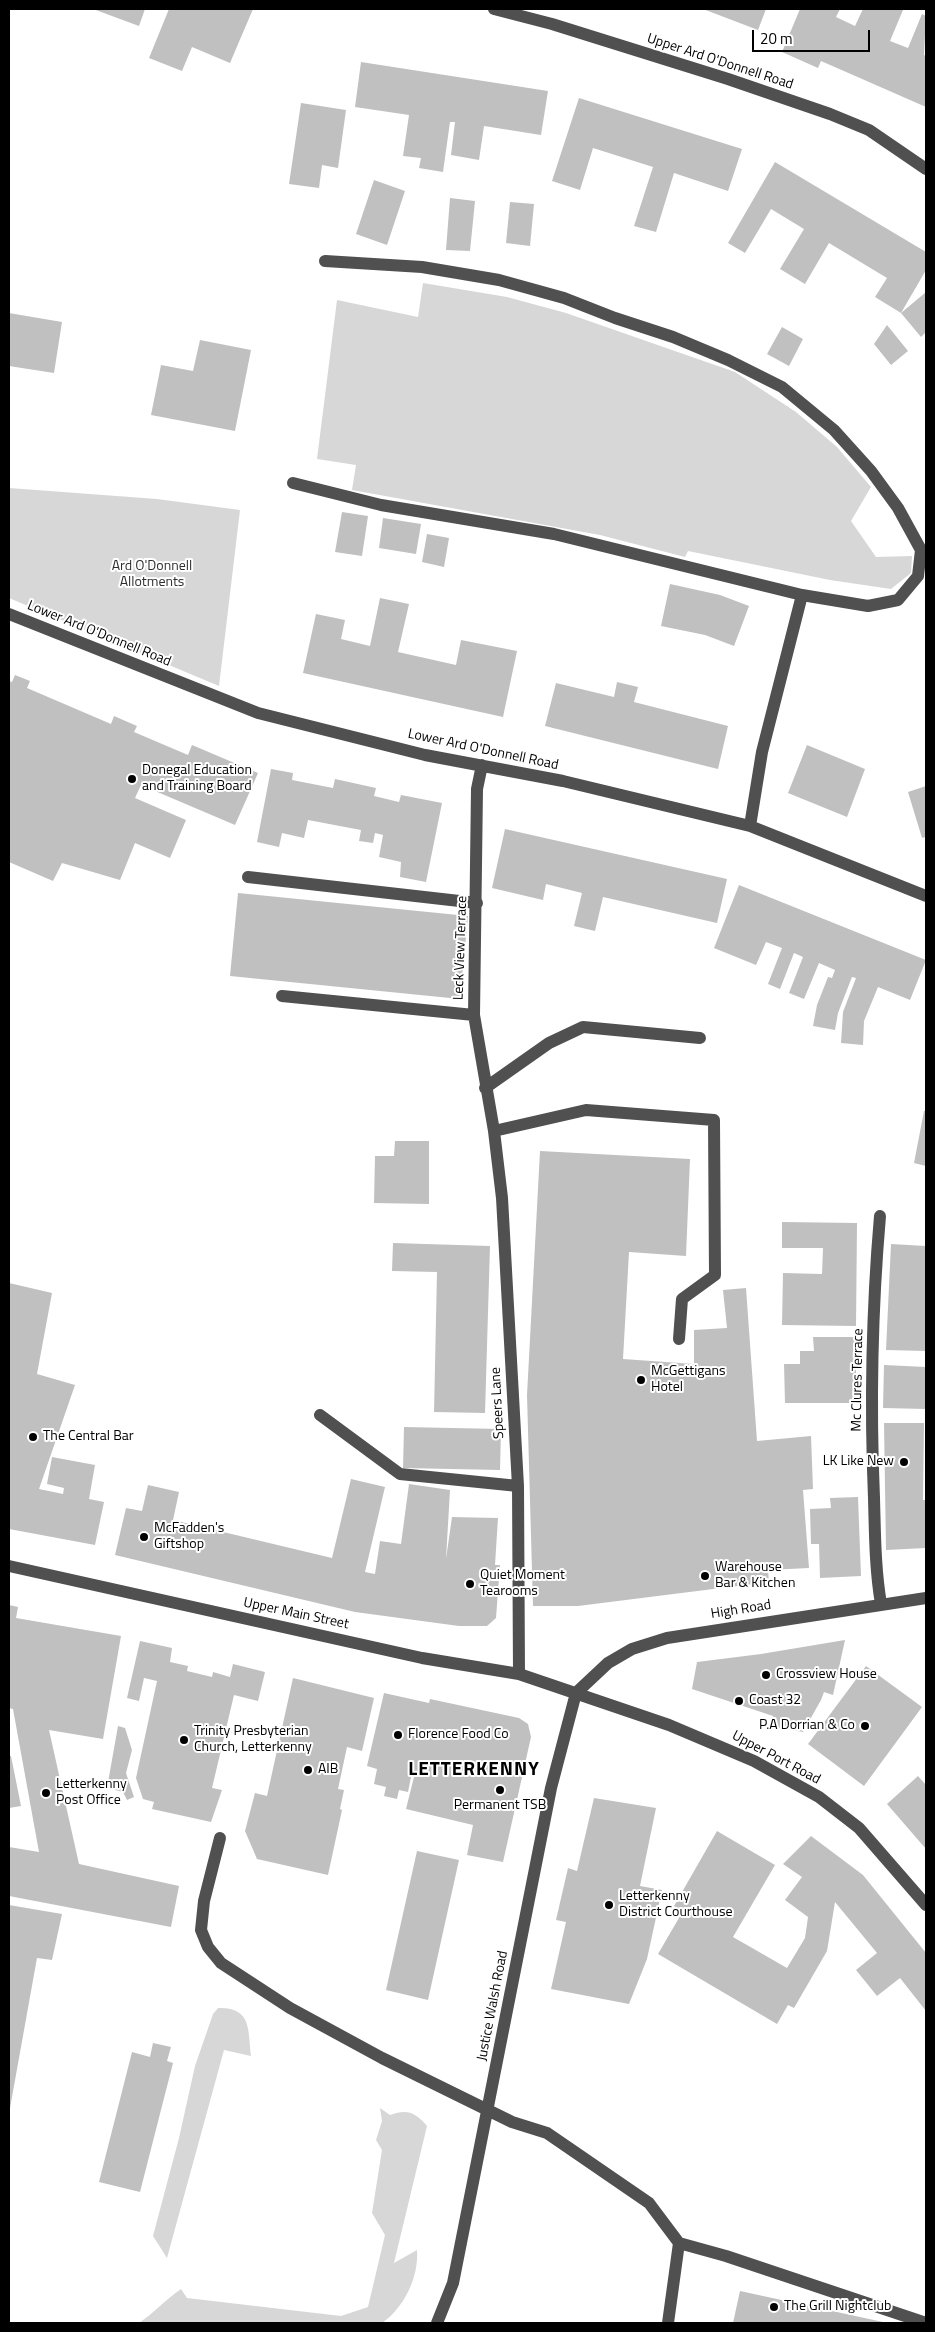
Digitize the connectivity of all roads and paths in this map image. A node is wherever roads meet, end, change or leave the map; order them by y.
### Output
1 (494, 9) edge
2 (926, 169) edge
3 (325, 261) dead end
4 (293, 484) dead end
5 (802, 595) junction
6 (9, 614) edge
7 (482, 765) junction
8 (750, 826) junction
9 (248, 877) dead end
10 (926, 896) edge
11 (477, 903) junction
12 (282, 996) dead end
13 (474, 1015) junction
14 (700, 1038) dead end
15 (485, 1088) junction
16 (494, 1131) junction
17 (880, 1216) dead end
18 (679, 1339) dead end
19 (320, 1415) dead end
20 (518, 1486) junction
21 (9, 1566) edge
22 (926, 1598) edge
23 (881, 1604) junction
24 (519, 1674) junction
25 (576, 1693) junction
26 (220, 1838) dead end
27 (926, 1905) edge
28 (488, 2111) junction
29 (679, 2243) junction
30 (437, 2323) edge
31 (668, 2323) edge
32 (926, 2323) edge

1 - 2 street, Upper Ard O'Donnell Road
3 - 5 street
4 - 5 street
5 - 8 street
6 - 7 street, Lower Ard O'Donnell Road
7 - 8 street, Lower Ard O'Donnell Road
7 - 11 street, Leck View Terrace
8 - 10 street, Lower Ard O'Donnell Road
9 - 11 street
11 - 13 street, Leck View Terrace
12 - 13 street
13 - 15 street, Leck View Terrace
14 - 15 street
15 - 16 street, Leck View Terrace
16 - 18 street
16 - 20 street, Speers Lane
17 - 23 street, Mc Clures Terrace
19 - 20 street
20 - 24 street, Speers Lane
21 - 24 street, Upper Main Street
22 - 23 street, High Road
23 - 25 street, High Road
24 - 25 street, Upper Main Street
25 - 27 street, Upper Port Road
25 - 28 street, Justice Walsh Road
26 - 28 street
28 - 29 street
28 - 30 street, Justice Walsh Road
29 - 31 street
29 - 32 street

